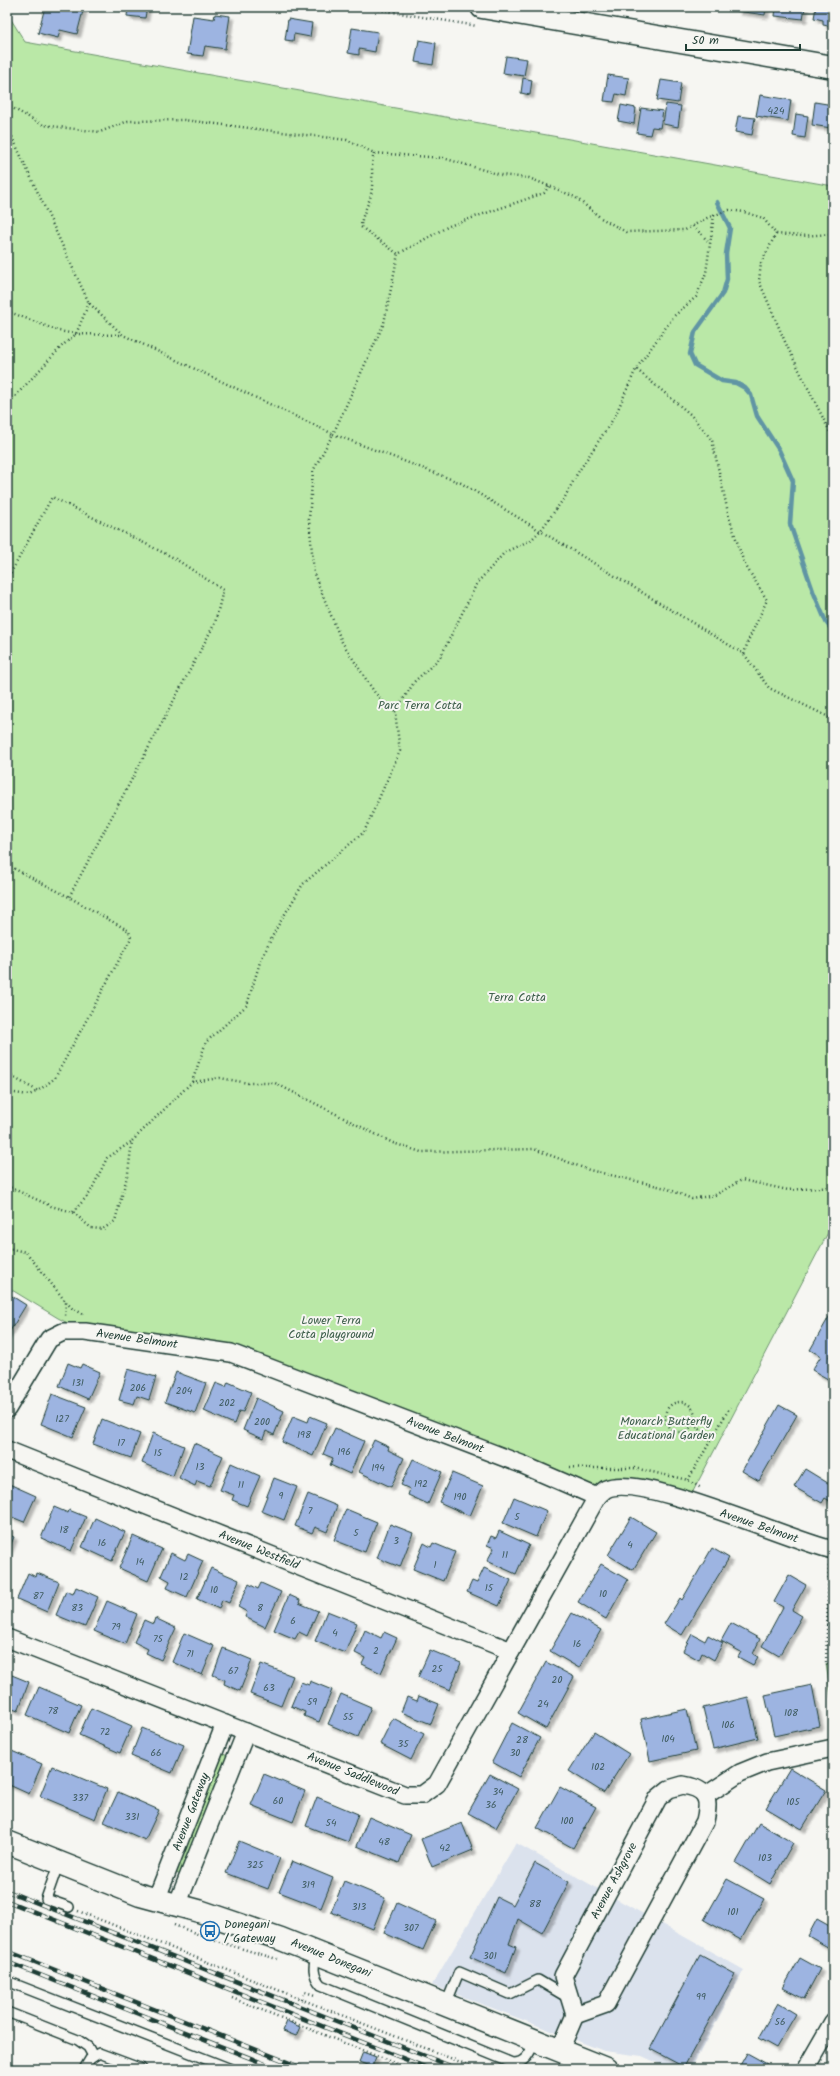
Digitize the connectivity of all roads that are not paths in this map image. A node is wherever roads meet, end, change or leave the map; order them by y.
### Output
1 (482, 7) edge
2 (833, 67) edge
3 (7, 1409) edge
4 (7, 1450) edge
5 (597, 1497) junction
6 (831, 1550) edge
7 (7, 1638) edge
8 (511, 1651) junction
9 (225, 1724) junction
10 (246, 1732) junction
11 (833, 1748) edge
12 (705, 1796) junction
13 (7, 1842) edge
14 (59, 1862) junction
15 (156, 1900) junction
16 (177, 1905) junction
17 (69, 1907) road end
18 (317, 1953) junction
19 (7, 1981) edge
20 (446, 2004) junction
21 (572, 2007) junction
22 (7, 2012) edge
23 (833, 2022) edge
24 (535, 2040) junction
25 (560, 2050) junction
26 (93, 2056) junction
27 (84, 2069) edge
28 (142, 2069) edge
29 (231, 2069) edge
30 (606, 2069) edge
31 (806, 2069) edge

1 - 2 street
3 - 5 street, Avenue Belmont
4 - 8 street, Avenue Westfield
5 - 6 street, Avenue Belmont
5 - 8 street, Avenue Saddlewood
7 - 9 street, Avenue Saddlewood
8 - 10 street, Avenue Saddlewood
9 - 10 street, Avenue Saddlewood
9 - 15 street, Avenue Gateway
10 - 16 street, Avenue Gateway
11 - 12 street
12 - 21 street
12 - 21 street, Avenue Ashgrove
13 - 14 street, Avenue Donegani
14 - 15 street, Avenue Donegani
14 - 17 lane
15 - 16 street, Avenue Donegani
16 - 18 street, Avenue Donegani
18 - 20 street, Avenue Donegani
18 - 24 lane
19 - 29 lane
20 - 21 lane
20 - 24 street, Avenue Donegani
21 - 25 street
22 - 26 lane
23 - 31 street
24 - 25 street, Avenue Donegani
25 - 30 street, Avenue Donegani
26 - 27 lane
26 - 28 lane

